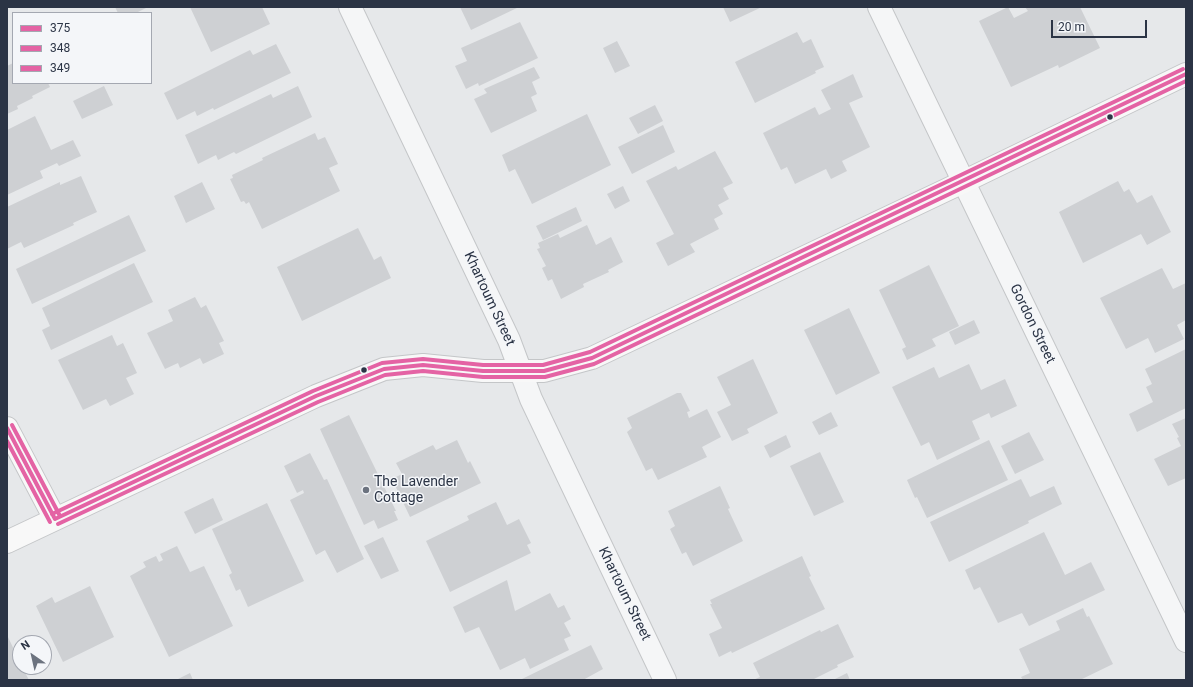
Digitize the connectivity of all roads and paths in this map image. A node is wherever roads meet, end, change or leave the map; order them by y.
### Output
1 (350, 7) edge
2 (879, 7) edge
3 (1186, 74) edge
4 (963, 182) junction
5 (521, 372) junction
6 (7, 428) edge
7 (55, 519) junction
8 (7, 542) edge
9 (1186, 641) edge
10 (665, 680) edge

1 - 5 street, Khartoum Street
2 - 4 street, Gordon Street
3 - 4 street
4 - 5 street
4 - 9 street, Gordon Street
5 - 7 street
5 - 10 street, Khartoum Street
6 - 7 street
7 - 8 street

